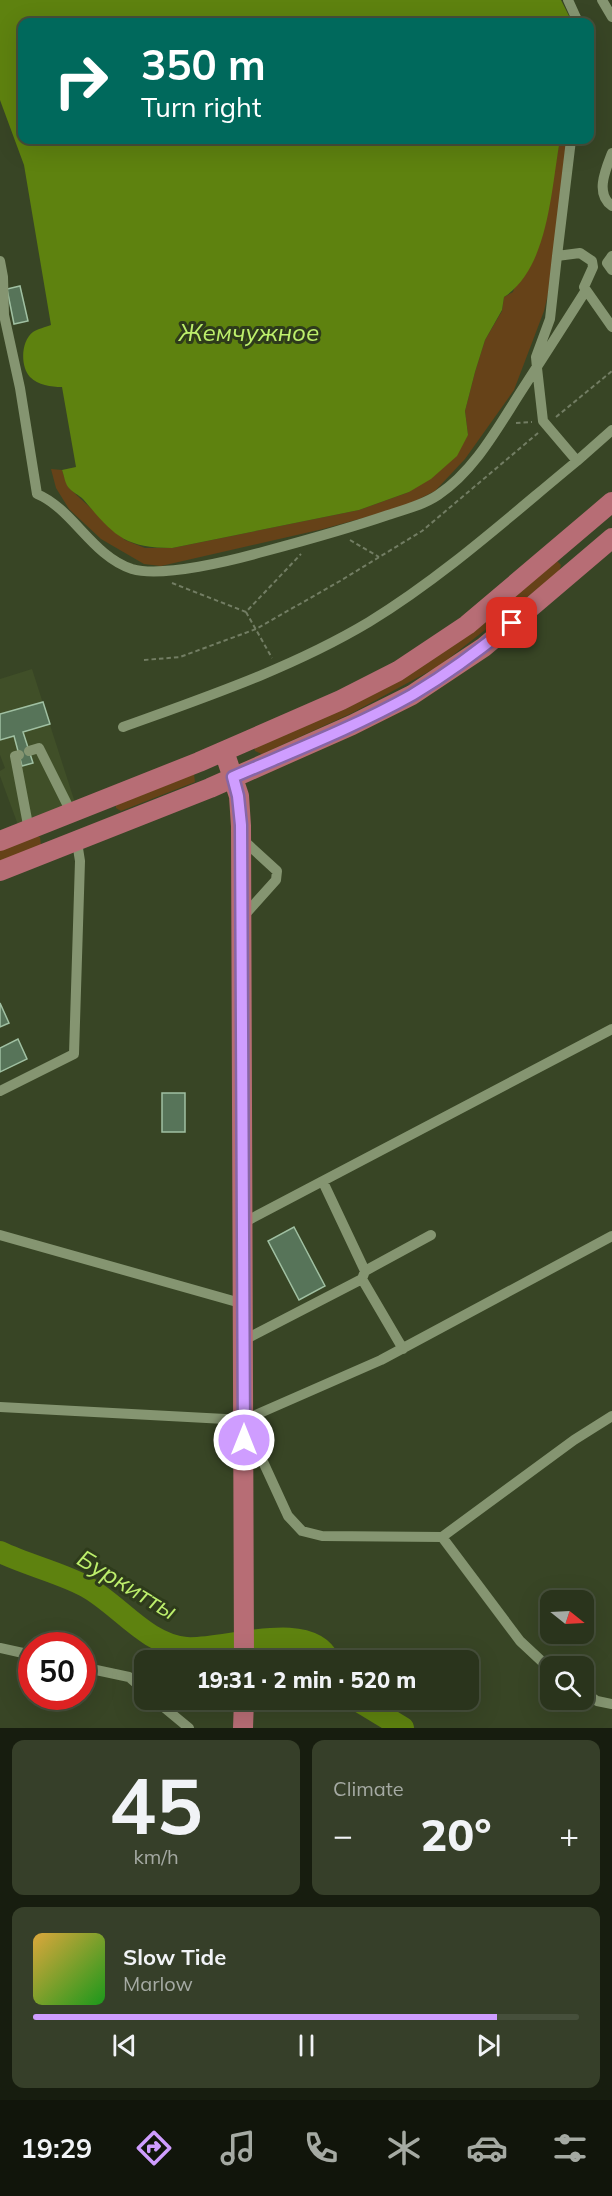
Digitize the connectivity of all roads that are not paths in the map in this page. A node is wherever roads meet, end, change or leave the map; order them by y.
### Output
1 (568, 0) edge
2 (602, 0) edge
3 (612, 17) edge
4 (576, 18) edge
5 (571, 144) edge
6 (612, 153) edge
7 (612, 206) edge
8 (557, 256) junction
9 (612, 256) edge
10 (0, 261) edge
11 (612, 270) edge
12 (586, 290) junction
13 (612, 327) edge
14 (537, 368) junction
15 (612, 430) edge
16 (577, 461) junction
17 (612, 502) edge
18 (612, 538) edge
19 (575, 552) junction
20 (123, 727) dead end
21 (224, 751) junction
22 (233, 777) junction
23 (69, 815) junction
24 (29, 830) junction
25 (241, 838) junction
26 (0, 842) edge
27 (76, 842) junction
28 (0, 871) edge
29 (242, 918) junction
30 (612, 1029) edge
31 (0, 1091) edge
32 (323, 1182) junction
33 (243, 1223) junction
34 (431, 1235) dead end
35 (0, 1236) edge
36 (612, 1236) edge
37 (364, 1275) junction
38 (244, 1304) junction
39 (244, 1340) junction
40 (403, 1348) junction
41 (0, 1407) edge
42 (612, 1416) edge
43 (244, 1420) junction
44 (442, 1537) junction
45 (0, 1648) edge
46 (244, 1650) edge
47 (18, 1652) edge
48 (540, 1660) edge
49 (96, 1670) edge
50 (134, 1681) edge
51 (594, 1699) edge
52 (612, 1704) edge
53 (167, 1710) edge
54 (244, 1710) edge
55 (189, 1728) edge
56 (243, 1728) edge

1 - 4 street
2 - 3 street
5 - 8 street
6 - 7 street
8 - 12 street
8 - 14 street
9 - 11 street
10 - 14 street
12 - 13 street
12 - 14 street
14 - 16 street
15 - 16 street
16 - 20 street
17 - 19 main road
18 - 19 main road
19 - 21 main road
19 - 22 main road
21 - 22 main road
21 - 23 main road
22 - 25 main road
22 - 27 main road
23 - 24 main road
23 - 24 street
23 - 27 main road
24 - 26 main road
25 - 29 main road
25 - 29 street
27 - 28 main road
27 - 31 street
29 - 33 main road
30 - 32 street
32 - 33 street
32 - 37 street
33 - 38 main road
34 - 37 street
35 - 38 street
36 - 40 street
37 - 39 street
37 - 40 street
38 - 39 main road
39 - 43 main road
40 - 43 street
41 - 43 street
42 - 44 street
43 - 44 street
43 - 46 main road
44 - 48 street
45 - 47 street
49 - 50 street
51 - 52 street
53 - 55 street
54 - 56 main road

